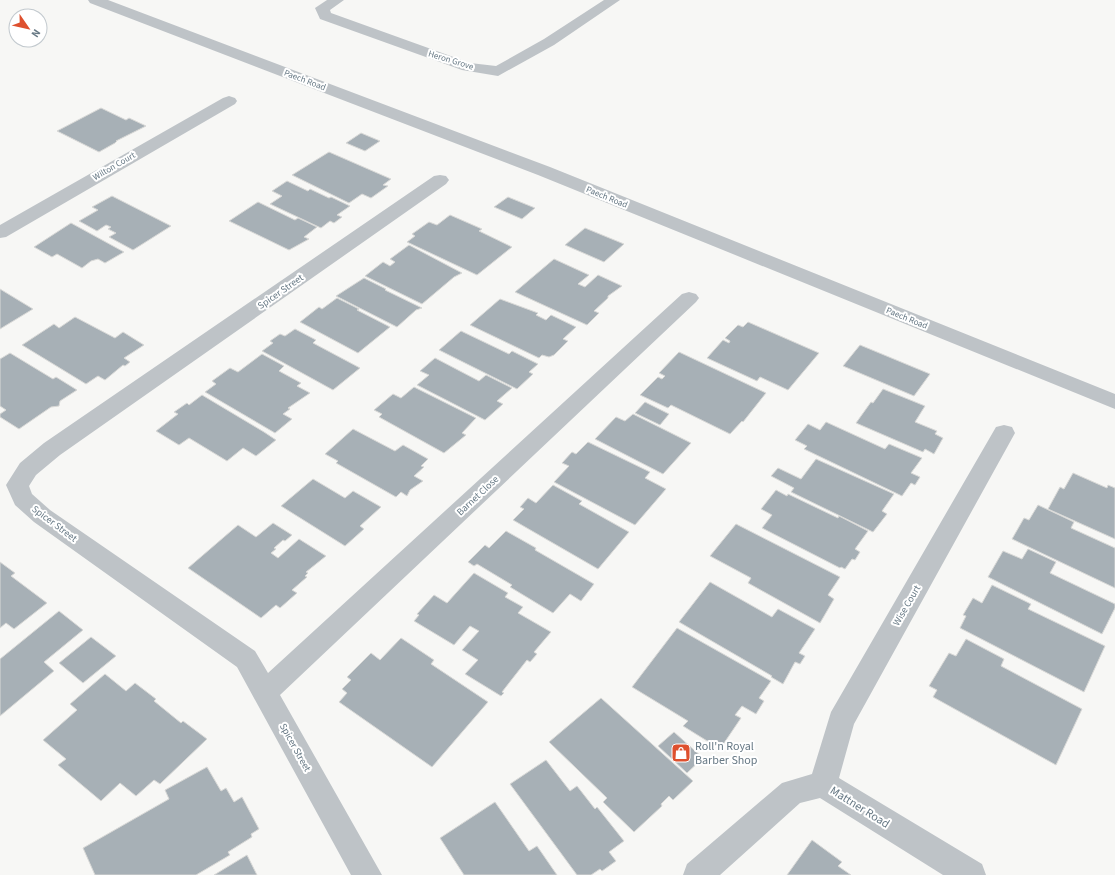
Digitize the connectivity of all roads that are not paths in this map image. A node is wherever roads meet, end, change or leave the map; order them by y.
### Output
1 (95, 0) edge
2 (337, 0) edge
3 (613, 0) edge
4 (229, 100) dead end
5 (440, 180) dead end
6 (0, 233) edge
7 (689, 298) dead end
8 (1115, 402) edge
9 (1004, 433) dead end
10 (8, 486) edge
11 (265, 692) junction
12 (823, 784) junction
13 (367, 875) edge
14 (698, 875) edge
15 (971, 875) edge

1 - 8 street, Paech Road
2 - 3 street, Heron Grove
4 - 6 street, Wilton Court
5 - 10 street, Spicer Street
7 - 11 street, Barnet Close
9 - 12 street, Wise Court
10 - 11 street, Spicer Street
11 - 13 street, Spicer Street
12 - 14 street, Mattner Road
12 - 15 street, Mattner Road

